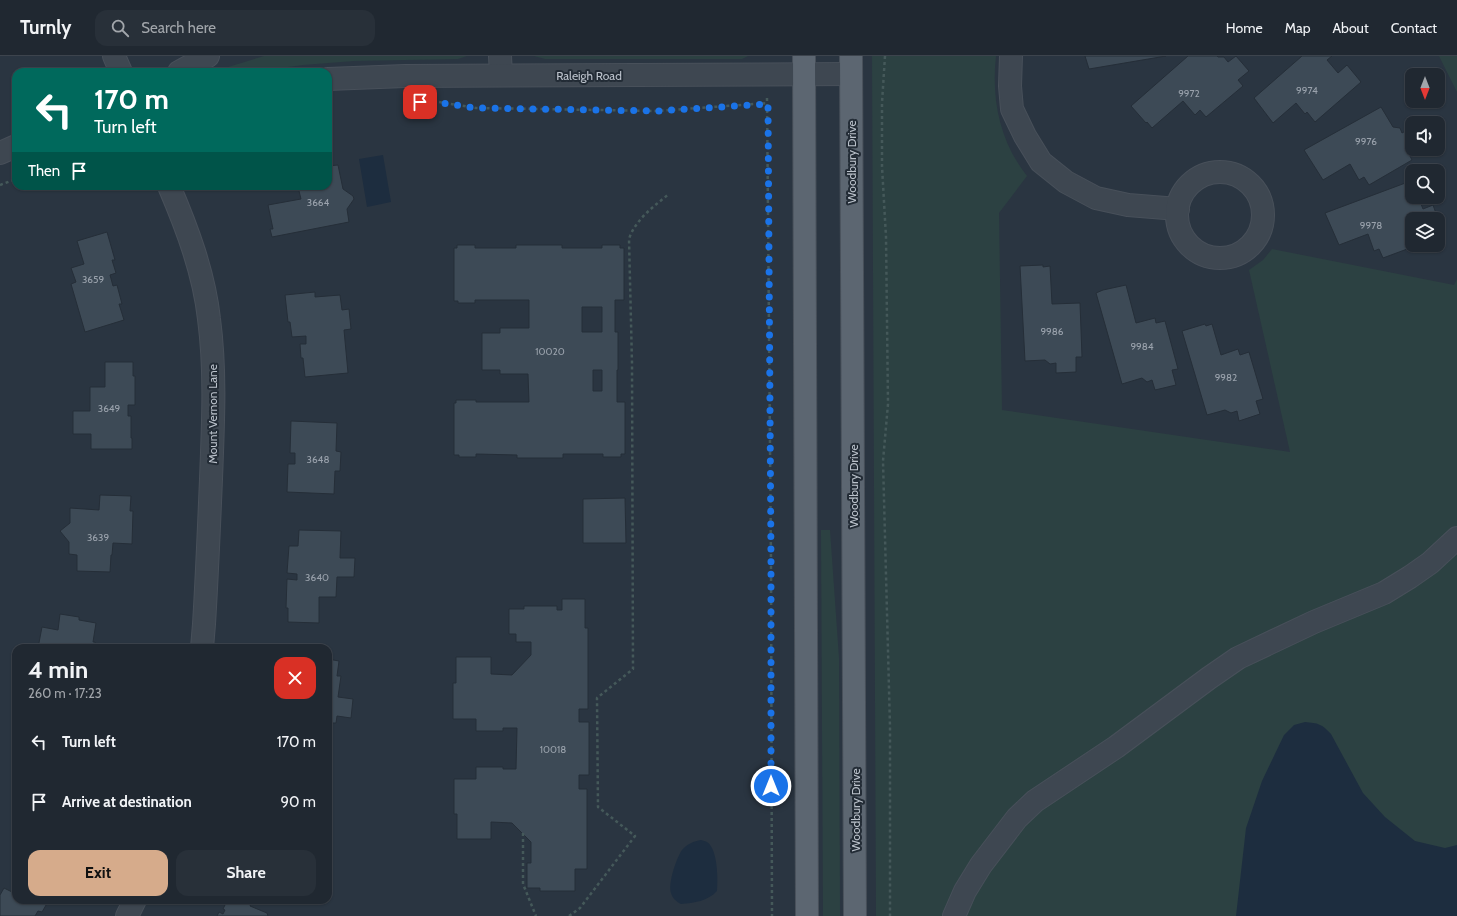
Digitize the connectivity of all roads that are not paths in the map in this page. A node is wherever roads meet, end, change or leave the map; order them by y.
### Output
1 (114, 56) edge
2 (208, 56) edge
3 (1011, 56) edge
4 (804, 65) edge
5 (851, 65) edge
6 (500, 66) edge
7 (119, 68) edge
8 (186, 68) edge
9 (332, 79) edge
10 (12, 148) edge
11 (0, 153) edge
12 (171, 190) edge
13 (1178, 209) dead end
14 (1457, 538) edge
15 (202, 644) edge
16 (133, 904) edge
17 (127, 916) edge
18 (807, 916) edge
19 (855, 916) edge
20 (954, 916) edge

1 - 7 street
2 - 8 street
3 - 13 street
4 - 5 street, Raleigh Road
4 - 6 street, Raleigh Road
4 - 18 main road
5 - 19 main road, Woodbury Drive
6 - 9 street, Raleigh Road
10 - 11 street
12 - 15 street, Mount Vernon Lane
14 - 20 street
16 - 17 street

